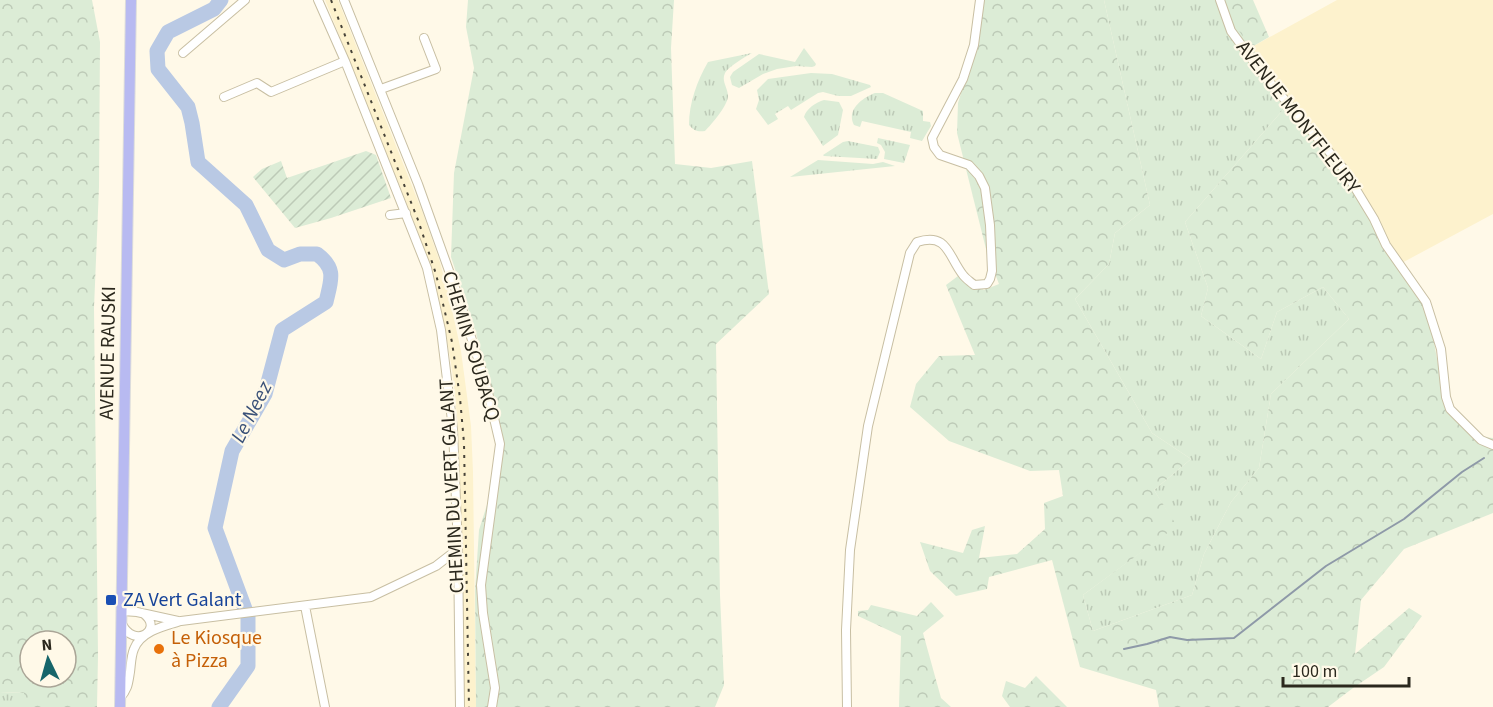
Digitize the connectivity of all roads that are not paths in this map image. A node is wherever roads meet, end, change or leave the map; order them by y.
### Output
1 (131, 0) edge
2 (245, 0) edge
3 (318, 0) edge
4 (344, 0) edge
5 (980, 0) edge
6 (1220, 0) edge
7 (424, 38) dead end
8 (183, 53) dead end
9 (345, 61) junction
10 (381, 89) junction
11 (224, 97) dead end
12 (406, 213) junction
13 (390, 215) dead end
14 (1493, 446) edge
15 (458, 549) junction
16 (305, 606) junction
17 (122, 611) junction
18 (144, 614) junction
19 (181, 621) junction
20 (122, 624) junction
21 (144, 636) junction
22 (120, 702) edge
23 (325, 707) edge
24 (460, 707) edge
25 (492, 707) edge
26 (847, 707) edge

1 - 17 main road, AVENUE RAUSKI
2 - 8 street
3 - 9 street, CHEMIN DU VERT GALANT
4 - 10 street, CHEMIN SOUBACQ
5 - 26 street
6 - 14 street, AVENUE MONTFLEURY
7 - 10 street
9 - 11 street
9 - 12 street, CHEMIN DU VERT GALANT
10 - 25 street, CHEMIN SOUBACQ
12 - 13 street
12 - 15 street, CHEMIN DU VERT GALANT
15 - 16 street
15 - 24 street, CHEMIN DU VERT GALANT
16 - 19 street
16 - 23 street
17 - 18 street
17 - 20 main road, AVENUE RAUSKI
18 - 19 street
18 - 21 street
19 - 21 street
20 - 21 street
20 - 22 main road, AVENUE RAUSKI
21 - 22 street

